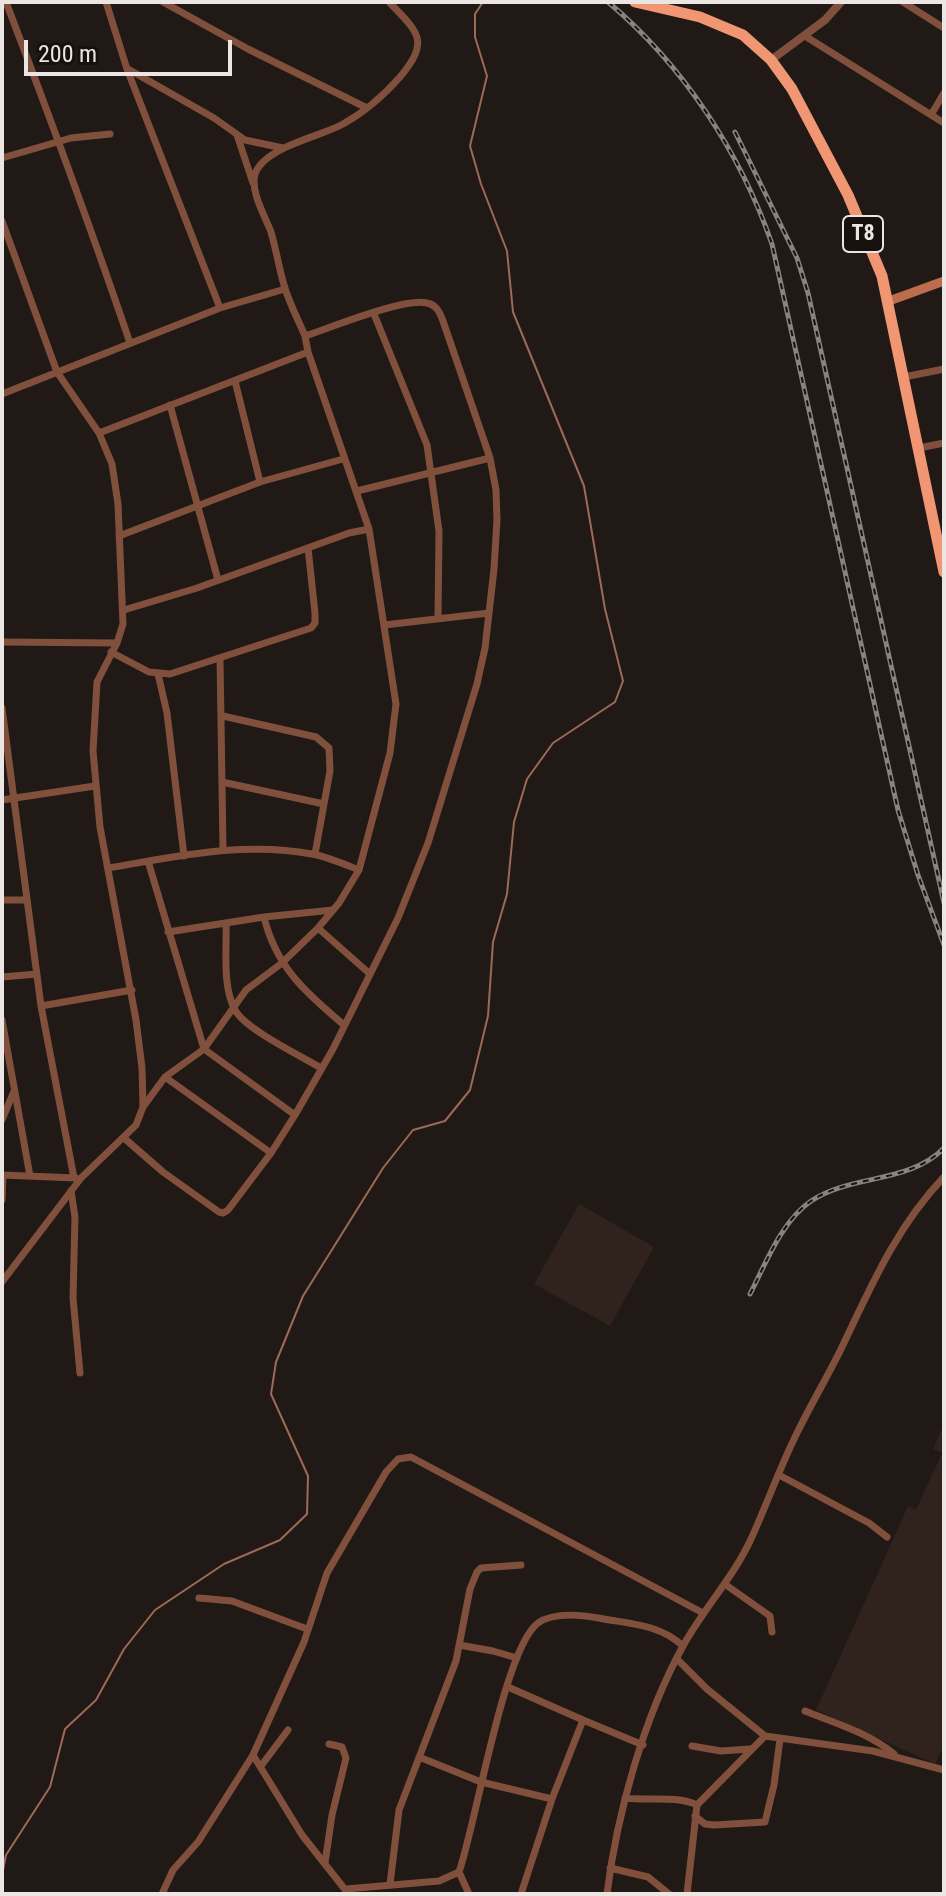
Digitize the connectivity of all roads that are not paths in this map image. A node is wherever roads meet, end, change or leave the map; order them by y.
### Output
1 (6, 2) edge
2 (106, 2) edge
3 (163, 2) edge
4 (635, 2) edge
5 (841, 2) edge
6 (903, 2) edge
7 (394, 4) edge
8 (668, 6) edge
9 (944, 28) edge
10 (805, 36) junction
11 (771, 60) junction
12 (127, 69) junction
13 (944, 93) edge
14 (367, 108) junction
15 (931, 115) junction
16 (944, 123) edge
17 (110, 134) dead end
18 (237, 135) junction
19 (57, 142) junction
20 (285, 148) junction
21 (2, 158) edge
22 (254, 184) junction
23 (2, 221) edge
24 (944, 281) edge
25 (285, 289) junction
26 (889, 301) junction
27 (220, 308) junction
28 (374, 314) junction
29 (305, 336) junction
30 (130, 343) junction
31 (308, 352) junction
32 (944, 369) edge
33 (57, 372) junction
34 (904, 377) junction
35 (235, 381) junction
36 (2, 394) edge
37 (170, 405) junction
38 (99, 433) junction
39 (944, 443) edge
40 (919, 448) junction
41 (490, 458) junction
42 (343, 459) junction
43 (432, 473) junction
44 (260, 482) junction
45 (357, 491) junction
46 (198, 505) junction
47 (369, 529) junction
48 (119, 536) junction
49 (308, 548) junction
50 (944, 572) edge
51 (218, 580) junction
52 (124, 610) junction
53 (489, 613) junction
54 (438, 617) junction
55 (384, 625) junction
56 (2, 642) edge
57 (117, 643) junction
58 (111, 652) junction
59 (220, 658) junction
60 (158, 674) junction
61 (2, 708) edge
62 (223, 716) junction
63 (3, 733) edge
64 (222, 782) junction
65 (95, 786) junction
66 (13, 798) junction
67 (2, 800) edge
68 (324, 804) junction
69 (223, 849) junction
70 (315, 854) junction
71 (184, 856) junction
72 (148, 861) junction
73 (108, 868) junction
74 (359, 870) junction
75 (2, 900) edge
76 (26, 900) junction
77 (333, 910) junction
78 (264, 917) junction
79 (226, 924) junction
80 (318, 928) junction
81 (168, 932) junction
82 (282, 963) junction
83 (37, 974) junction
84 (370, 974) junction
85 (2, 977) edge
86 (132, 990) junction
87 (41, 1006) junction
88 (233, 1008) junction
89 (2, 1020) edge
90 (344, 1025) junction
91 (204, 1049) junction
92 (321, 1068) junction
93 (165, 1077) junction
94 (15, 1089) junction
95 (143, 1107) junction
96 (295, 1115) junction
97 (2, 1120) edge
98 (124, 1138) junction
99 (271, 1153) junction
100 (3, 1175) edge
101 (30, 1176) junction
102 (944, 1177) edge
103 (77, 1178) junction
104 (71, 1191) junction
105 (2, 1200) edge
106 (2, 1282) edge
107 (80, 1373) dead end
108 (779, 1475) junction
109 (887, 1537) dead end
110 (521, 1565) dead end
111 (726, 1585) junction
112 (199, 1598) dead end
113 (703, 1613) junction
114 (307, 1629) junction
115 (772, 1632) dead end
116 (459, 1645) junction
117 (683, 1646) junction
118 (517, 1658) junction
119 (677, 1659) junction
120 (508, 1687) junction
121 (805, 1711) dead end
122 (583, 1720) junction
123 (288, 1730) dead end
124 (765, 1736) junction
125 (780, 1739) junction
126 (329, 1744) dead end
127 (643, 1745) junction
128 (692, 1746) dead end
129 (750, 1749) junction
130 (253, 1755) junction
131 (896, 1756) junction
132 (419, 1757) junction
133 (261, 1766) junction
134 (944, 1770) edge
135 (481, 1782) junction
136 (625, 1798) junction
137 (552, 1799) junction
138 (697, 1805) junction
139 (695, 1816) junction
140 (325, 1863) junction
141 (610, 1868) junction
142 (459, 1872) junction
143 (428, 1882) junction
144 (390, 1884) junction
145 (347, 1892) edge
146 (162, 1894) edge
147 (427, 1894) edge
148 (469, 1894) edge
149 (521, 1894) edge
150 (607, 1894) edge
151 (669, 1894) edge
152 (687, 1894) edge

1 - 19 street
2 - 12 street
3 - 14 street
4 - 8 highway, T8
5 - 10 street
6 - 9 street
7 - 14 street
8 - 11 highway, T8
10 - 11 street
10 - 15 street
11 - 26 highway, T8
12 - 18 street
12 - 27 street
13 - 15 street
14 - 20 street
15 - 16 street
17 - 19 street
18 - 20 street
18 - 22 street
19 - 21 street
19 - 30 street
20 - 22 street
22 - 25 street
23 - 33 street
24 - 26 main road
25 - 27 street
25 - 29 street
26 - 34 highway, T8
27 - 30 street
28 - 29 street
28 - 41 street
28 - 43 street
29 - 31 street
30 - 33 street
31 - 35 street
31 - 42 street
32 - 34 street
33 - 36 street
33 - 38 street
34 - 40 highway, T8
35 - 37 street
35 - 44 street
37 - 38 street
37 - 46 street
38 - 48 street
39 - 40 street
40 - 50 highway, T8
41 - 43 street
41 - 53 street
42 - 44 street
42 - 45 street
43 - 45 street
43 - 54 street
44 - 46 street
45 - 47 street
46 - 48 street
46 - 51 street
47 - 49 street
47 - 55 street
48 - 52 street
49 - 51 street
49 - 59 street
51 - 52 street
52 - 57 street
53 - 54 street
53 - 84 street
54 - 55 street
55 - 74 street
56 - 57 street
57 - 58 street
58 - 60 street
58 - 65 street
59 - 60 street
59 - 62 street
60 - 71 street
61 - 63 street
62 - 64 street
62 - 68 street
63 - 66 street
64 - 68 street
64 - 69 street
65 - 66 street
65 - 73 street
66 - 67 street
66 - 76 street
68 - 70 street
69 - 70 street
69 - 71 street
70 - 74 street
71 - 72 street
72 - 73 street
72 - 81 street
73 - 86 street
74 - 77 street
75 - 76 street
76 - 83 street
77 - 78 street
77 - 80 street
78 - 79 street
78 - 82 street
79 - 81 street
79 - 88 street
80 - 82 street
80 - 84 street
81 - 91 street
82 - 88 street
82 - 90 street
83 - 85 street
83 - 87 street
84 - 90 street
86 - 87 street
86 - 95 street
87 - 103 street
88 - 91 street
88 - 92 street
89 - 94 street
90 - 92 street
91 - 93 street
91 - 96 street
92 - 96 street
93 - 95 street
93 - 99 street
94 - 97 street
94 - 101 street
95 - 98 street
96 - 99 street
98 - 99 street
98 - 103 street
100 - 101 street
100 - 105 street
101 - 103 street
102 - 108 street
103 - 104 street
104 - 106 street
104 - 107 street
108 - 109 street
108 - 111 street
110 - 116 street
111 - 113 street
111 - 115 street
112 - 114 street
113 - 114 street
113 - 117 street
114 - 130 street
116 - 118 street
116 - 132 street
117 - 118 street
117 - 119 street
118 - 120 street
119 - 124 street
119 - 127 street
120 - 122 street
120 - 135 street
121 - 131 street
122 - 127 street
122 - 137 street
123 - 133 street
124 - 125 street
124 - 129 street
125 - 131 street
125 - 139 street
126 - 140 street
127 - 136 street
128 - 129 street
129 - 138 street
130 - 133 street
130 - 146 street
131 - 134 street
132 - 135 street
132 - 144 street
133 - 140 street
135 - 137 street
135 - 142 street
136 - 138 street
136 - 141 street
137 - 149 street
138 - 139 street
139 - 152 street
140 - 145 street
141 - 150 street
141 - 151 street
142 - 143 street
142 - 148 street
143 - 144 street
143 - 147 street
144 - 145 street

